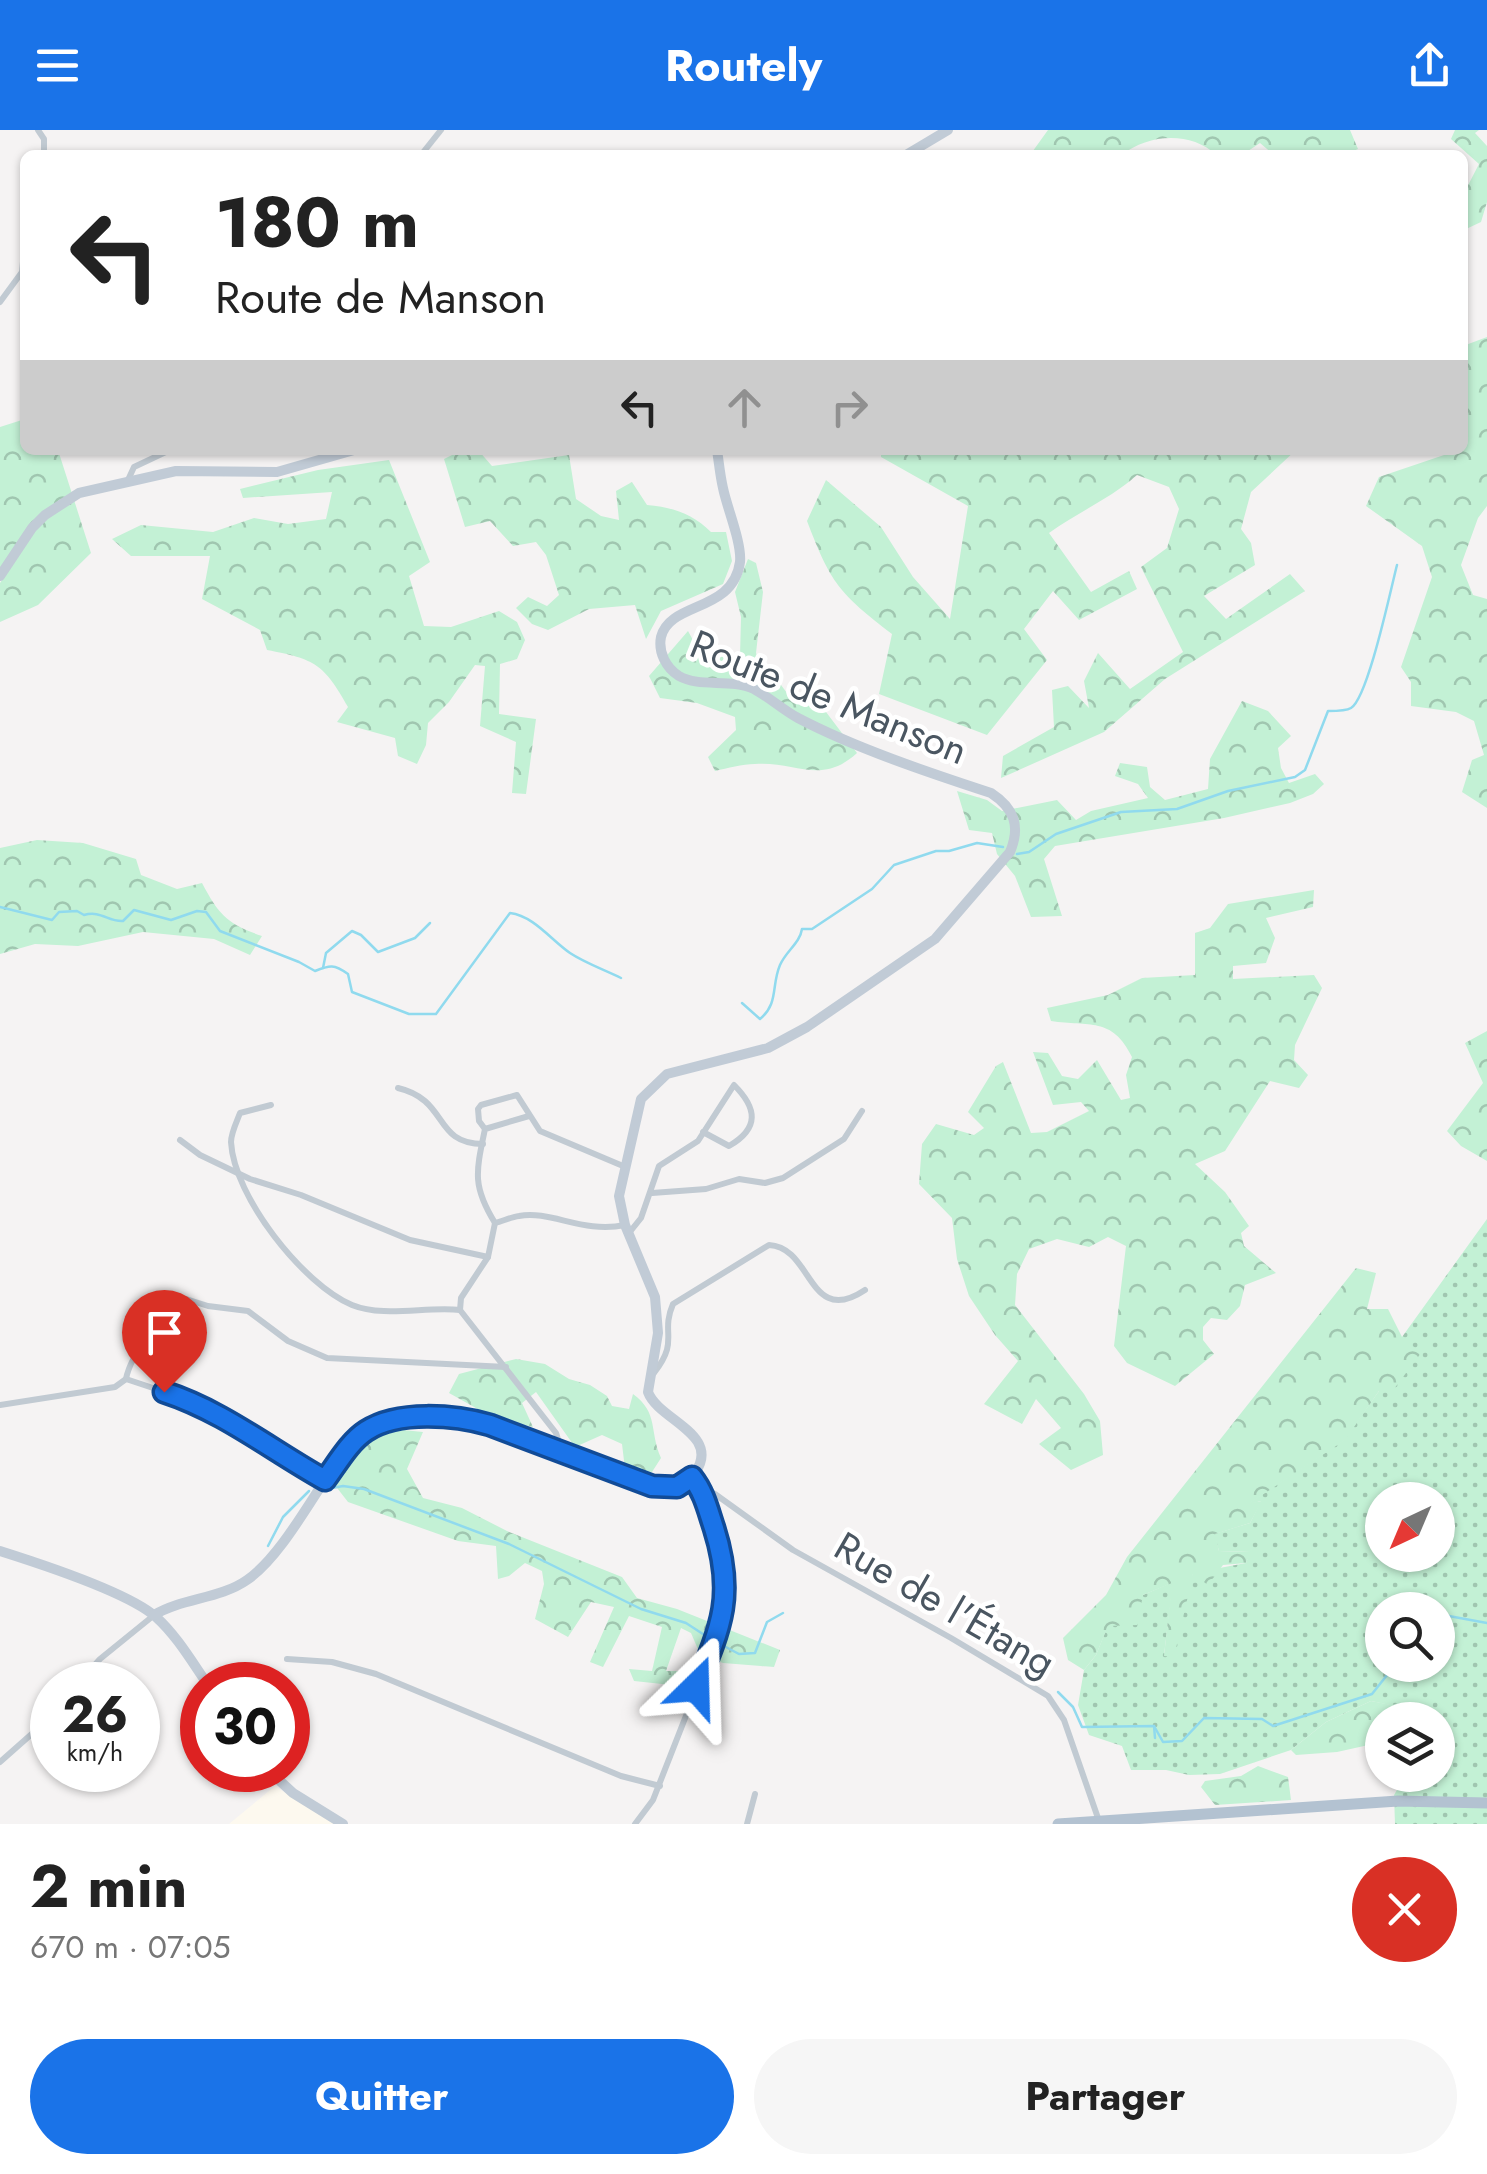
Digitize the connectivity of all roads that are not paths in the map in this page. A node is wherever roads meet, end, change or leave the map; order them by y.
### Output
1 (441, 130) edge
2 (948, 130) edge
3 (425, 150) edge
4 (914, 150) edge
5 (20, 276) edge
6 (0, 302) edge
7 (159, 455) edge
8 (336, 455) edge
9 (718, 455) edge
10 (128, 480) junction
11 (0, 576) edge
12 (398, 1088) dead end
13 (271, 1105) dead end
14 (862, 1111) dead end
15 (529, 1116) junction
16 (485, 1129) junction
17 (703, 1132) junction
18 (180, 1140) dead end
19 (483, 1144) junction
20 (623, 1166) junction
21 (240, 1174) junction
22 (652, 1193) junction
23 (495, 1223) junction
24 (627, 1229) junction
25 (488, 1256) junction
26 (865, 1290) dead end
27 (460, 1310) junction
28 (506, 1367) junction
29 (649, 1376) junction
30 (126, 1379) junction
31 (0, 1405) edge
32 (561, 1452) junction
33 (692, 1477) junction
34 (325, 1480) junction
35 (701, 1488) junction
36 (0, 1551) edge
37 (154, 1615) junction
38 (287, 1659) dead end
39 (97, 1662) edge
40 (193, 1662) edge
41 (30, 1735) edge
42 (0, 1762) edge
43 (660, 1786) junction
44 (291, 1792) edge
45 (755, 1794) dead end
46 (1487, 1803) edge
47 (1099, 1821) junction
48 (342, 1824) edge
49 (635, 1824) edge
50 (747, 1824) edge
51 (1058, 1824) edge
52 (1071, 1824) edge

1 - 3 street
2 - 4 street
5 - 6 street
7 - 10 street
8 - 10 street
9 - 20 street, Route de Manson
10 - 11 street
12 - 19 street
13 - 21 street
14 - 22 street
15 - 16 street
15 - 16 street
15 - 20 street
16 - 19 street
17 - 17 street
17 - 22 street
18 - 21 street
19 - 23 street
20 - 24 street
21 - 25 street
21 - 27 street
22 - 24 street
23 - 24 street
23 - 25 street
24 - 29 street
25 - 27 street
26 - 29 street
27 - 28 street
28 - 30 street
28 - 32 street
29 - 33 street
30 - 31 street
30 - 34 street
32 - 33 street
32 - 34 street
33 - 35 street
34 - 37 street
35 - 43 street
35 - 47 street, Rue de l'Étang
36 - 37 street
37 - 39 street
37 - 40 street
38 - 43 street
41 - 42 street
43 - 49 street
44 - 48 street
45 - 50 street
46 - 47 main road
47 - 52 main road
51 - 52 main road

